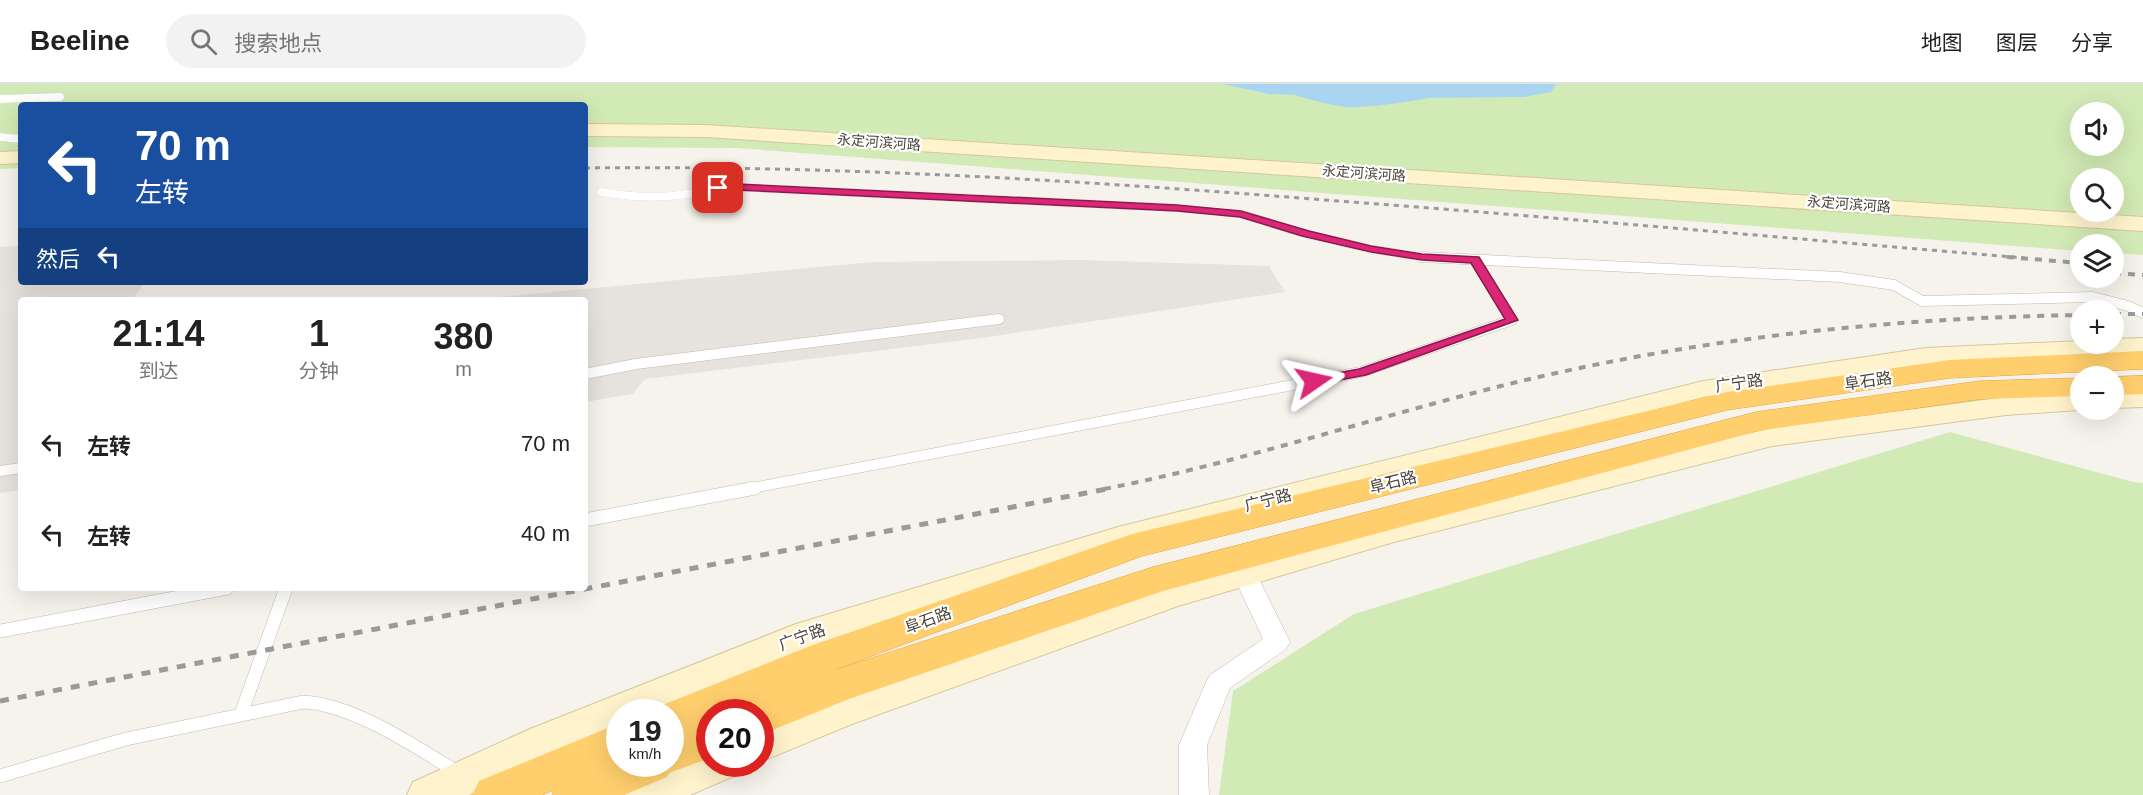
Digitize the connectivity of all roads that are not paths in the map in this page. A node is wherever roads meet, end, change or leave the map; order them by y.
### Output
1 (60, 97) dead end
2 (0, 99) edge
3 (588, 130) edge
4 (0, 138) edge
5 (18, 139) edge
6 (18, 157) edge
7 (0, 158) edge
8 (601, 192) dead end
9 (2143, 224) edge
10 (1475, 260) junction
11 (2143, 313) edge
12 (999, 319) dead end
13 (2143, 345) edge
14 (2143, 360) edge
15 (588, 373) edge
16 (2143, 385) edge
17 (2124, 386) edge
18 (2070, 387) edge
19 (2143, 398) edge
20 (2124, 399) edge
21 (2070, 402) edge
22 (18, 468) edge
23 (0, 471) edge
24 (588, 519) edge
25 (1245, 575) junction
26 (211, 591) edge
27 (285, 591) edge
28 (0, 631) edge
29 (774, 711) edge
30 (241, 714) junction
31 (684, 714) edge
32 (774, 740) edge
33 (606, 746) edge
34 (696, 774) edge
35 (0, 776) edge
36 (619, 777) edge
37 (480, 786) edge
38 (428, 795) edge
39 (575, 795) edge
40 (646, 795) edge
41 (1194, 795) edge

1 - 2 lane
3 - 9 street, 永定河滨河路
4 - 5 lane
6 - 7 street
8 - 10 lane
10 - 11 lane
10 - 24 lane
12 - 15 lane
13 - 37 street, 广宁路
14 - 31 highway, 阜石路
16 - 17 highway
18 - 29 highway, 阜石路
19 - 20 street
21 - 25 street
22 - 23 lane
25 - 32 street
25 - 41 street
26 - 28 lane
27 - 30 lane
30 - 35 lane
30 - 37 lane
33 - 37 highway
34 - 40 street
36 - 39 highway
37 - 38 street, 广宁路

